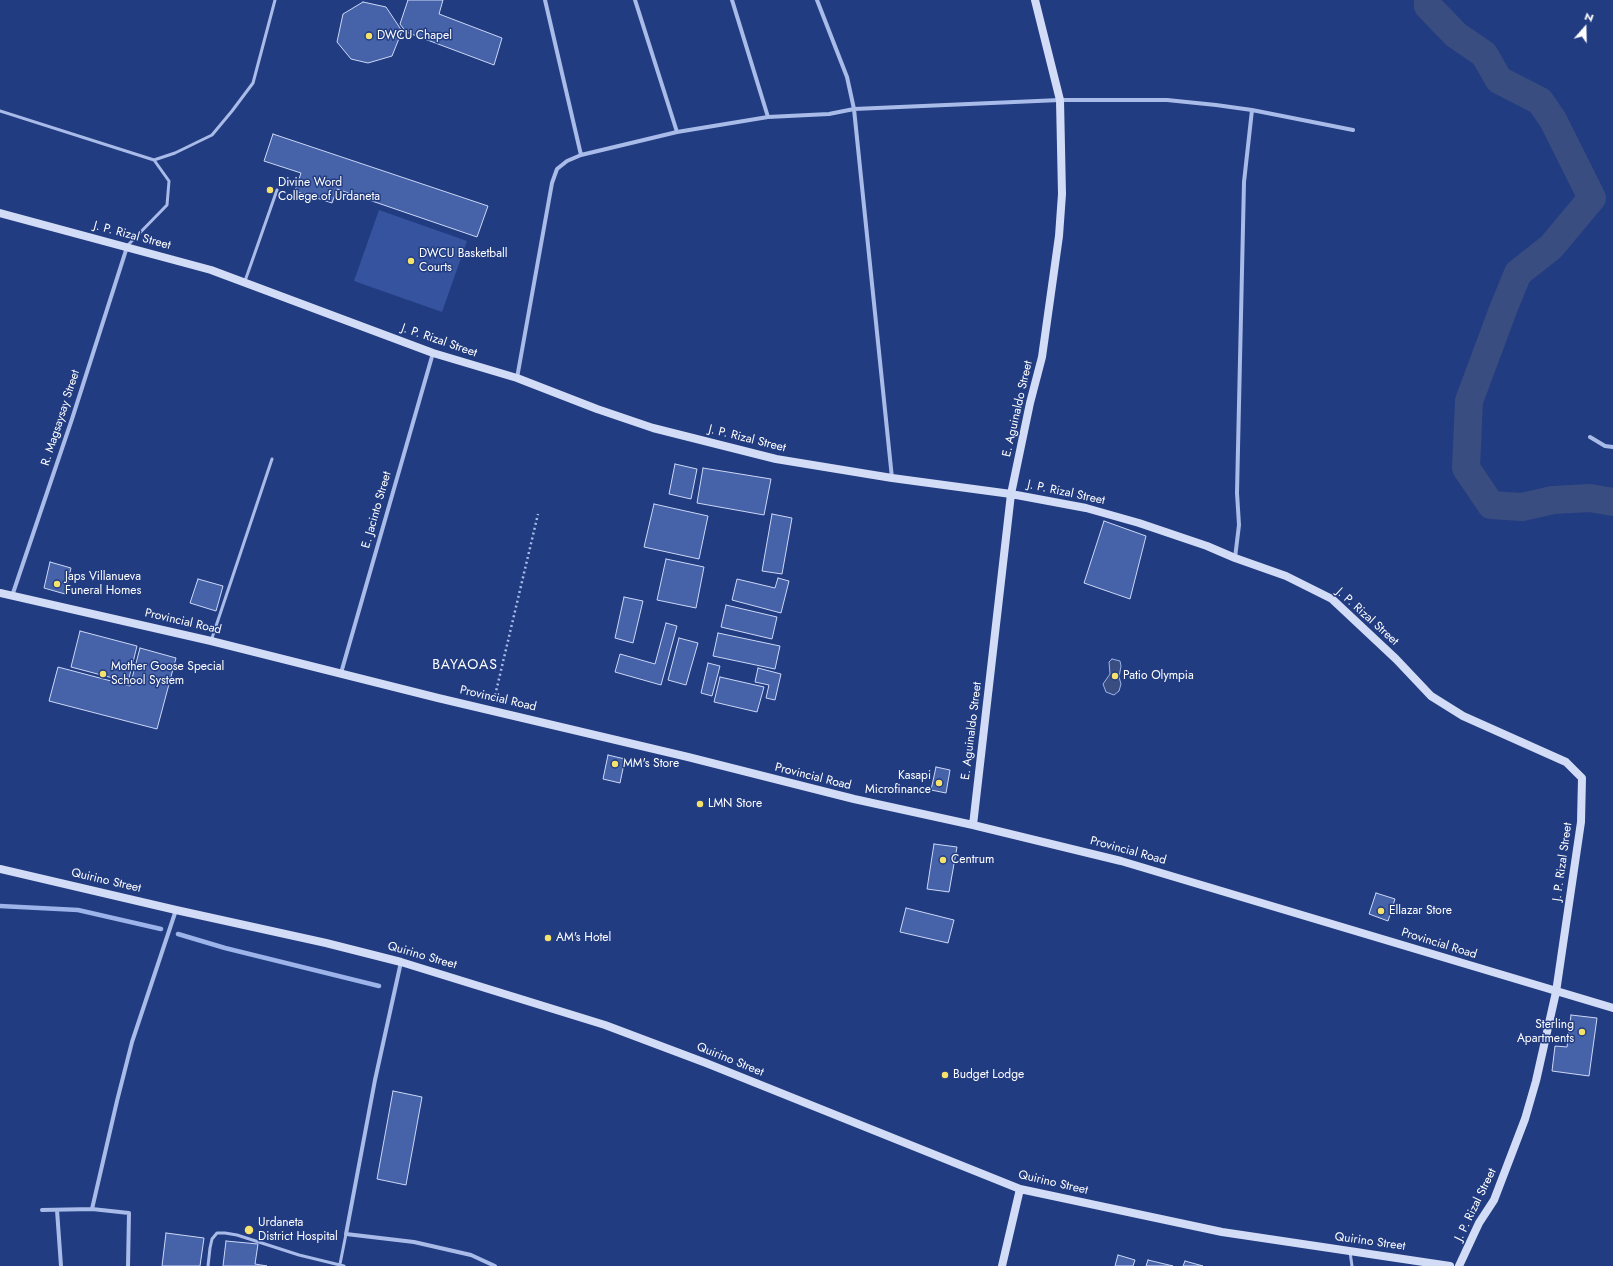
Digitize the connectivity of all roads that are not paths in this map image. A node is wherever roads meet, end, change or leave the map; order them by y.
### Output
1 (275, 0) edge
2 (545, 0) edge
3 (635, 0) edge
4 (732, 0) edge
5 (817, 0) edge
6 (1035, 0) edge
7 (1060, 100) junction
8 (854, 109) junction
9 (1252, 110) junction
10 (0, 111) edge
11 (768, 117) junction
12 (1353, 130) dead end
13 (676, 132) junction
14 (581, 155) junction
15 (154, 160) junction
16 (277, 190) dead end
17 (0, 213) edge
18 (127, 247) junction
19 (244, 282) junction
20 (433, 353) junction
21 (517, 378) junction
22 (1590, 437) dead end
23 (1613, 447) edge
24 (272, 459) dead end
25 (892, 478) junction
26 (1011, 494) junction
27 (1235, 558) junction
28 (0, 593) edge
29 (12, 596) junction
30 (211, 641) junction
31 (341, 673) junction
32 (973, 825) junction
33 (0, 869) edge
34 (176, 910) junction
35 (401, 962) junction
36 (1556, 992) junction
37 (1613, 1008) edge
38 (1020, 1189) junction
39 (92, 1209) junction
40 (42, 1210) dead end
41 (57, 1210) junction
42 (346, 1234) junction
43 (1350, 1252) junction
44 (340, 1264) junction
45 (61, 1266) edge
46 (128, 1266) edge
47 (208, 1266) edge
48 (344, 1266) edge
49 (495, 1266) edge
50 (1002, 1266) edge
51 (1352, 1266) edge
52 (1450, 1266) edge
53 (1459, 1266) edge

1 - 15 lane
2 - 14 street
3 - 13 street
4 - 11 street
5 - 8 street
6 - 7 street, E. Aguinaldo Street
7 - 8 street
7 - 9 street
7 - 26 street, E. Aguinaldo Street
8 - 11 street
8 - 25 street
9 - 12 street
9 - 27 street
10 - 15 lane
11 - 13 street
13 - 14 street
14 - 21 street
15 - 18 lane
16 - 19 lane
17 - 18 street, J. P. Rizal Street
18 - 19 street, J. P. Rizal Street
18 - 29 street, R. Magsaysay Street
19 - 20 street, J. P. Rizal Street
20 - 21 street, J. P. Rizal Street
20 - 31 street, E. Jacinto Street
21 - 25 street, J. P. Rizal Street
22 - 23 street
24 - 30 lane
25 - 26 street, J. P. Rizal Street
26 - 27 street, J. P. Rizal Street
26 - 32 street, E. Aguinaldo Street
27 - 36 street, J. P. Rizal Street
28 - 29 street, Provincial Road
29 - 30 street, Provincial Road
30 - 31 street, Provincial Road
31 - 32 street, Provincial Road
32 - 36 street, Provincial Road
33 - 34 street, Quirino Street
34 - 35 street, Quirino Street
34 - 39 street
35 - 38 street, Quirino Street
35 - 42 street
36 - 37 street, Provincial Road
36 - 53 street, J. P. Rizal Street
38 - 43 street, Quirino Street
38 - 50 street
39 - 41 street
39 - 46 street
40 - 41 street
41 - 45 street
42 - 44 lane
42 - 49 street
43 - 51 lane
43 - 52 street, Quirino Street
44 - 47 lane
44 - 48 lane

